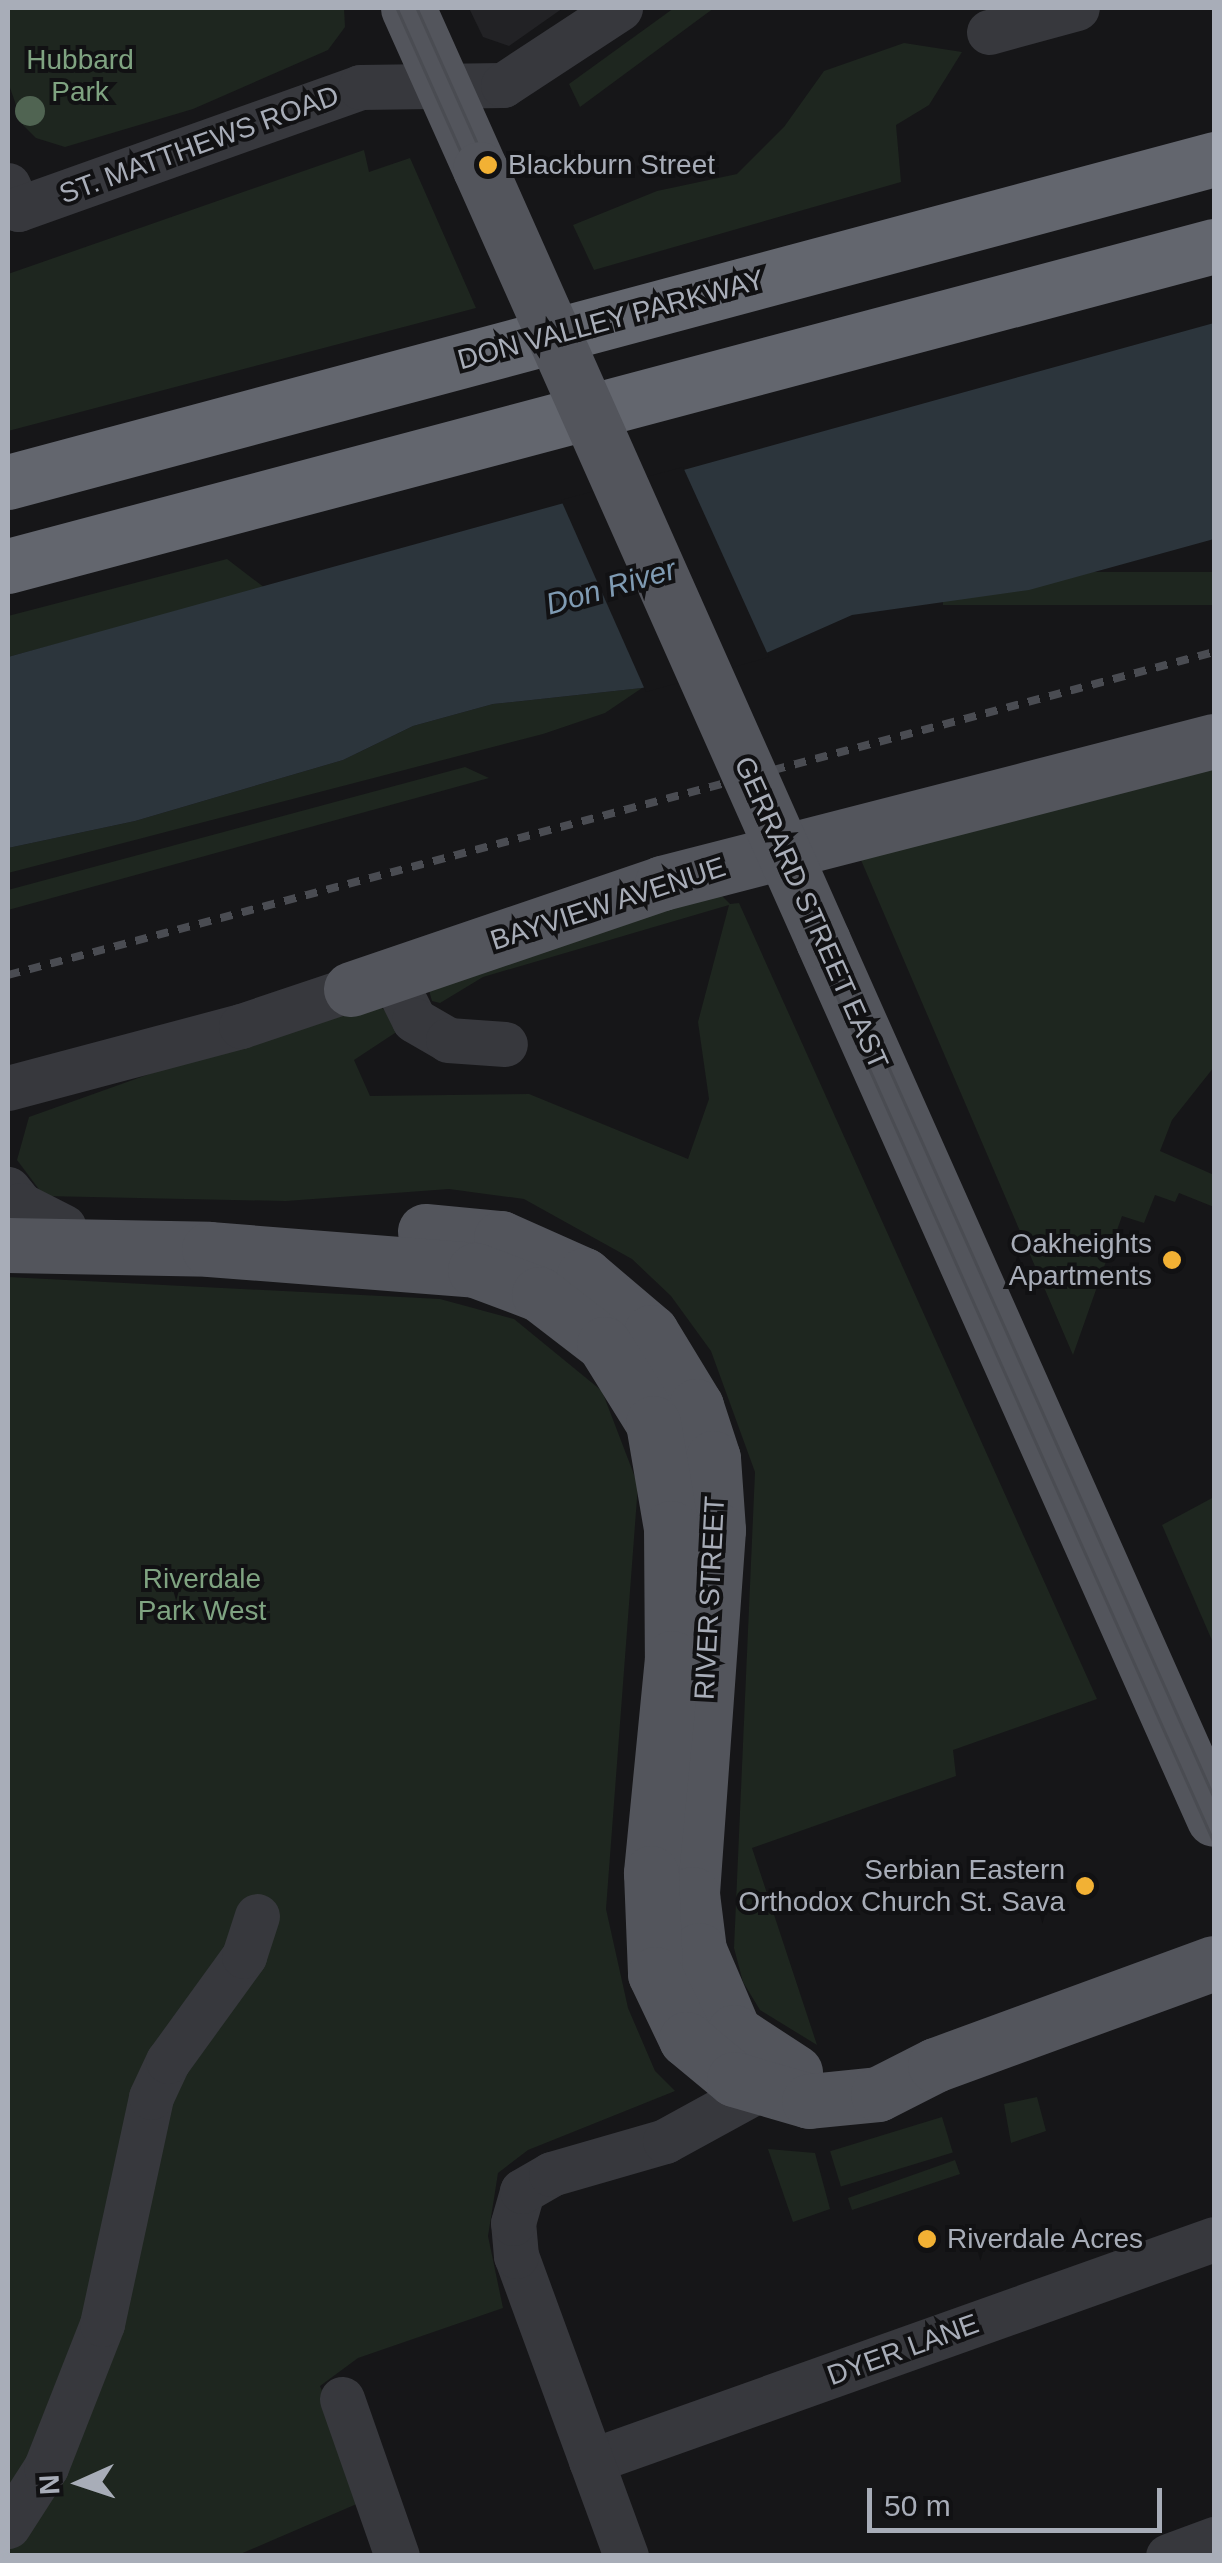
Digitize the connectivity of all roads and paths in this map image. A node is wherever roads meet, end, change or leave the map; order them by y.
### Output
1 (408, 8) edge
2 (620, 8) edge
3 (1077, 8) edge
4 (989, 32) dead end
5 (441, 82) junction
6 (1202, 159) edge
7 (12, 197) edge
8 (1214, 246) edge
9 (8, 482) edge
10 (8, 566) edge
11 (1214, 740) edge
12 (371, 982) junction
13 (505, 1044) dead end
14 (87, 1066) junction
15 (8, 1088) edge
16 (8, 1117) edge
17 (8, 1188) edge
18 (8, 1222) edge
19 (64, 1227) junction
20 (8, 1245) edge
21 (1214, 1819) edge
22 (258, 1916) dead end
23 (1214, 1963) edge
24 (936, 2065) junction
25 (758, 2090) junction
26 (1214, 2239) edge
27 (342, 2399) dead end
28 (591, 2461) junction
29 (8, 2526) edge
30 (1214, 2540) edge
31 (397, 2556) edge
32 (626, 2556) edge
33 (1168, 2556) edge

1 - 5 main road, GERRARD STREET EAST
2 - 5 street
3 - 4 street
5 - 7 street, ST. MATTHEWS ROAD
5 - 21 main road, GERRARD STREET EAST, bridge
6 - 9 highway, DON VALLEY PARKWAY
8 - 10 highway
11 - 12 main road, BAYVIEW AVENUE
12 - 13 street
12 - 14 street, BAYVIEW AVENUE
14 - 15 street, BAYVIEW AVENUE
14 - 16 street
17 - 19 street, RIVER STREET
18 - 19 main road, RIVER STREET
19 - 24 main road, RIVER STREET
20 - 25 main road, RIVER STREET
22 - 29 street
23 - 24 main road, RIVER STREET
24 - 25 main road, RIVER STREET
25 - 28 street
26 - 28 street, DYER LANE
27 - 31 street
28 - 32 street
30 - 33 street

